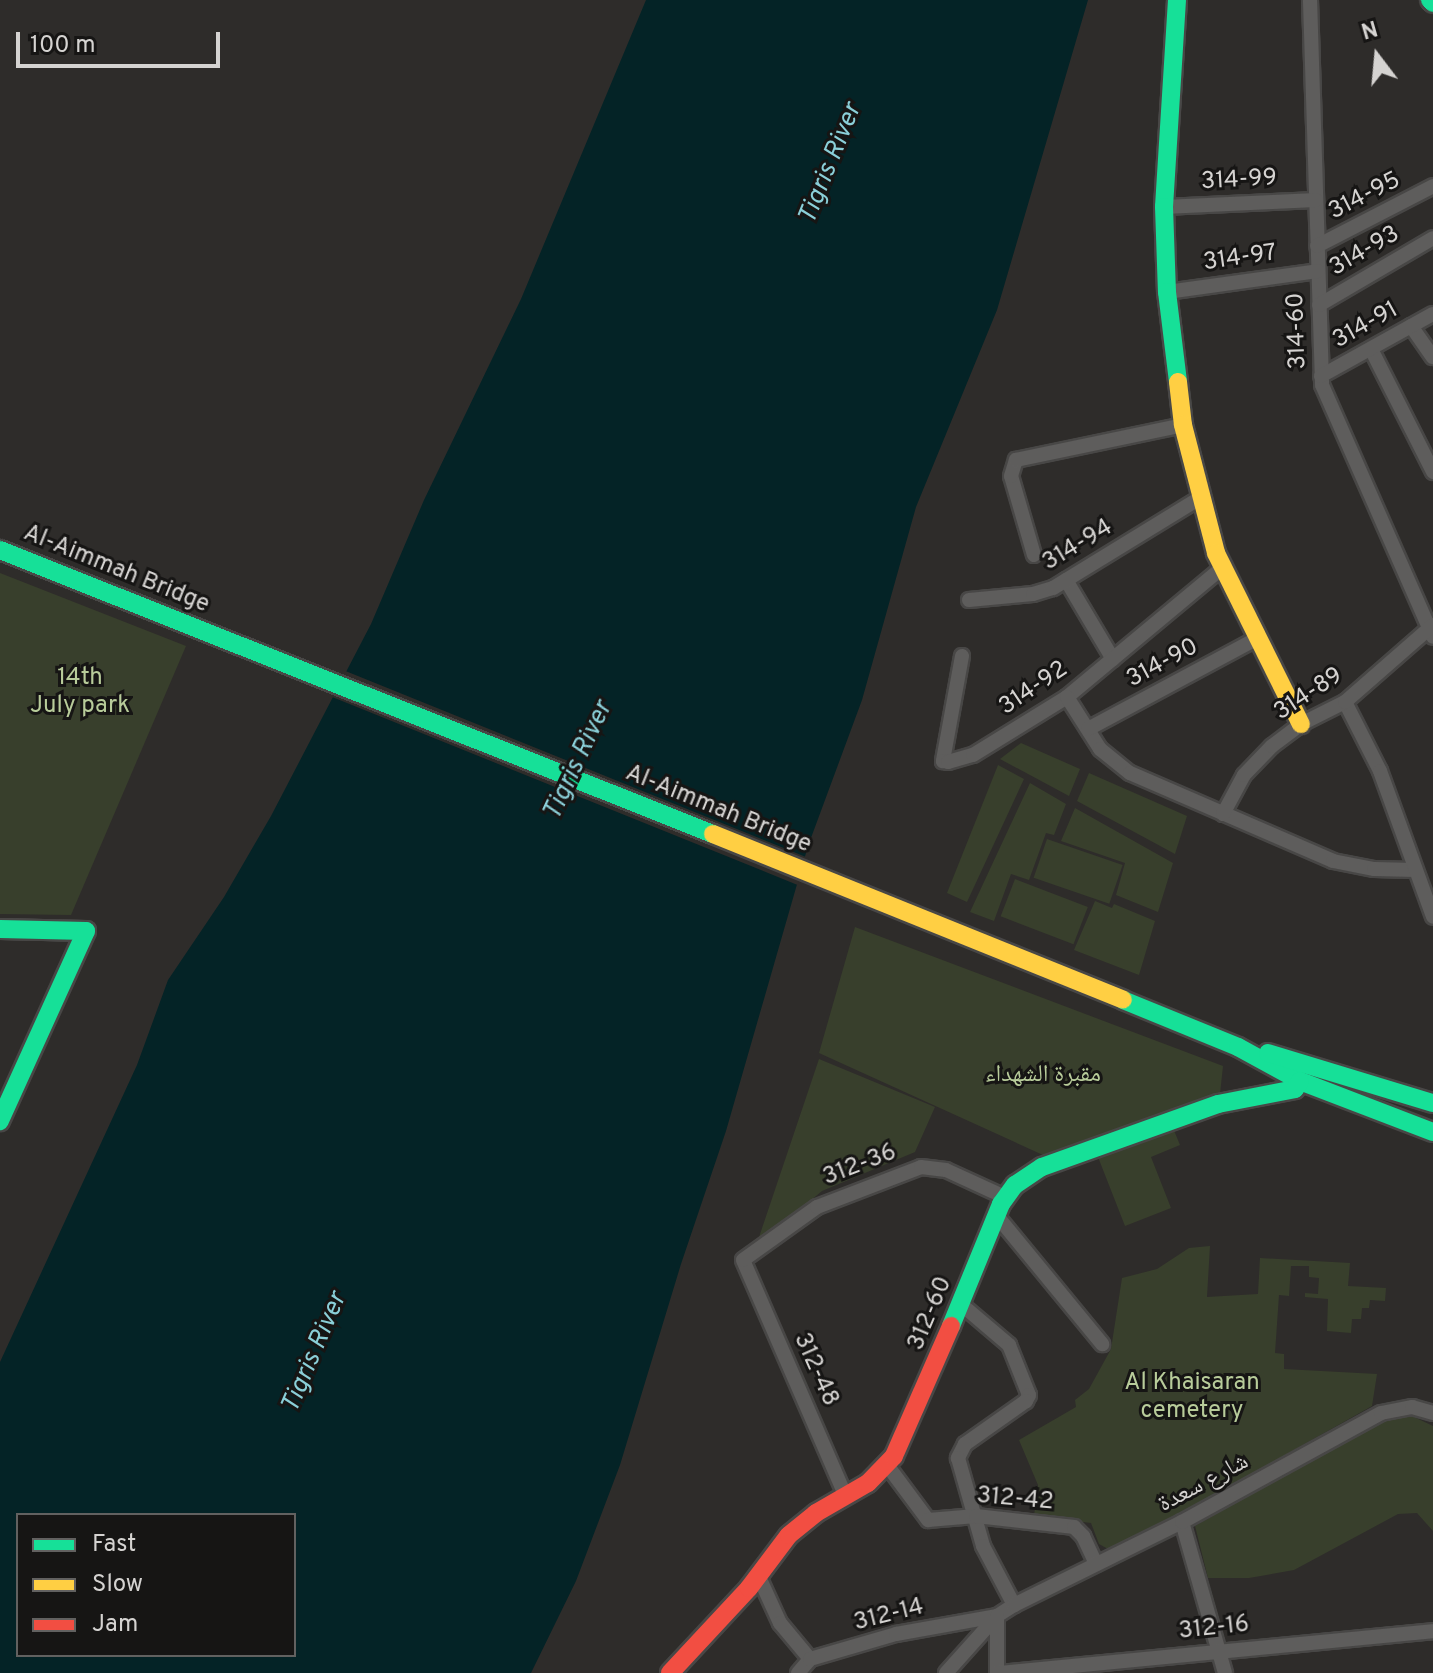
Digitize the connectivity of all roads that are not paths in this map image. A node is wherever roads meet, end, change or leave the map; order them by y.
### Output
1 (1177, 0) edge
2 (1310, 0) edge
3 (1433, 186) edge
4 (1316, 200) junction
5 (1164, 207) junction
6 (1433, 238) edge
7 (1317, 246) junction
8 (1318, 271) junction
9 (1167, 292) junction
10 (1319, 305) junction
11 (1433, 314) edge
12 (1411, 326) junction
13 (1371, 349) junction
14 (1433, 357) edge
15 (1321, 376) junction
16 (1183, 425) junction
17 (1433, 472) edge
18 (1200, 498) junction
19 (0, 550) edge
20 (1034, 555) dead end
21 (1223, 567) junction
22 (1066, 580) junction
23 (969, 600) dead end
24 (1431, 631) edge
25 (1258, 638) junction
26 (962, 656) dead end
27 (1113, 659) junction
28 (1067, 697) junction
29 (1345, 702) junction
30 (1301, 724) junction
31 (1088, 729) junction
32 (1223, 814) junction
33 (1415, 870) junction
34 (1433, 917) edge
35 (0, 929) edge
36 (1236, 1046) junction
37 (1300, 1081) junction
38 (1433, 1084) edge
39 (1391, 1093) junction
40 (1433, 1103) edge
41 (0, 1121) edge
42 (1433, 1132) edge
43 (1005, 1197) junction
44 (997, 1216) junction
45 (743, 1260) joint
46 (962, 1305) junction
47 (1102, 1344) dead end
48 (1433, 1413) edge
49 (887, 1465) junction
50 (846, 1497) junction
51 (976, 1516) junction
52 (1182, 1522) junction
53 (1096, 1564) junction
54 (759, 1577) junction
55 (1014, 1605) junction
56 (997, 1616) junction
57 (1433, 1631) edge
58 (1219, 1650) junction
59 (810, 1659) junction
60 (670, 1673) edge
61 (798, 1673) edge
62 (946, 1673) edge
63 (998, 1673) edge
64 (1225, 1673) edge

1 - 5 street
2 - 4 street, 314-60
3 - 7 street, 314-95
4 - 5 street, 314-99
4 - 7 street, 314-60
5 - 9 street
6 - 10 street, 314-93
7 - 8 street, 314-60
8 - 9 street, 314-97
8 - 10 street, 314-60
9 - 16 street
10 - 15 street, 314-60
11 - 12 street, 314-91
12 - 13 street, 314-91
12 - 14 street
13 - 15 street, 314-91
13 - 17 street
15 - 24 street, 314-60
16 - 18 street
16 - 20 street
18 - 21 street
18 - 22 street, 314-94
19 - 36 street, Al-Aimmah Bridge
21 - 25 street
21 - 27 street, 314-92
22 - 23 street, 314-94
22 - 27 street
24 - 29 street, 314-89
25 - 30 street
25 - 31 street, 314-90
26 - 28 street, 314-92
27 - 28 street, 314-92
28 - 31 street
29 - 30 street, 314-89
29 - 33 street
30 - 32 street, 314-89
31 - 32 street
32 - 33 street
33 - 34 street
35 - 41 street
36 - 37 street
36 - 39 street
37 - 42 street
37 - 43 street, 312-60
38 - 39 street
39 - 40 street
43 - 44 street, 312-60
43 - 45 street, 312-36
44 - 46 street, 312-60
44 - 47 street
45 - 50 street, 312-48
46 - 49 street, 312-60
46 - 51 street
48 - 52 street, شارع سعدة
49 - 50 street, 312-60
49 - 51 street, 312-42
50 - 54 street, 312-60
51 - 53 street, 312-42
51 - 55 street
52 - 53 street, شارع سعدة
52 - 58 street
53 - 55 street, شارع سعدة
54 - 59 street
54 - 60 street, 312-60
55 - 56 street, شارع سعدة
56 - 59 street, 312-14
56 - 62 street
56 - 63 street
57 - 58 street, 312-16
58 - 63 street, 312-16
58 - 64 street
59 - 61 street

